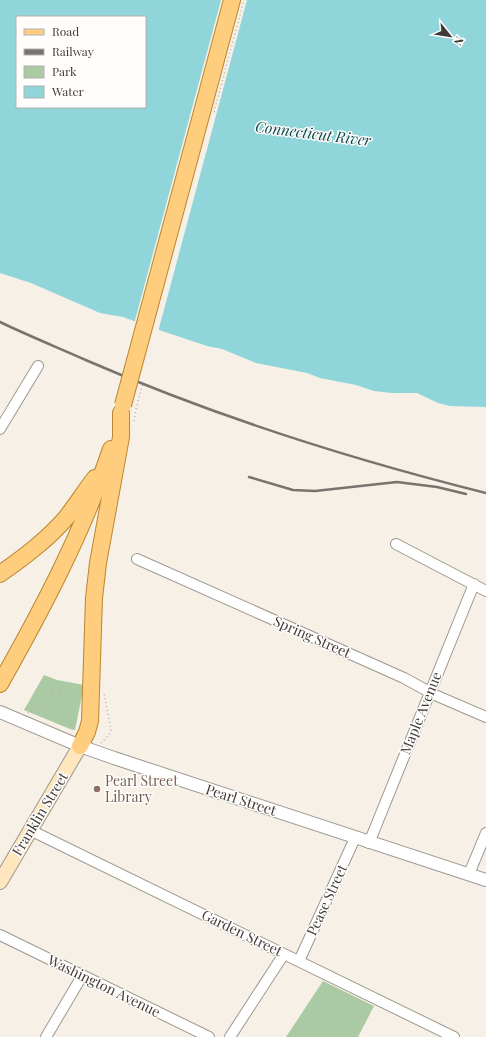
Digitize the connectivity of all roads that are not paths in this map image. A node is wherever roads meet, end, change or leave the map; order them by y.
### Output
1 (232, 0) edge
2 (38, 366) dead end
3 (127, 409) junction
4 (0, 429) edge
5 (106, 464) junction
6 (396, 544) dead end
7 (137, 559) dead end
8 (0, 574) edge
9 (474, 584) junction
10 (486, 591) edge
11 (0, 684) edge
12 (430, 692) junction
13 (4, 713) edge
14 (486, 717) edge
15 (80, 746) junction
16 (30, 830) junction
17 (486, 833) edge
18 (356, 838) junction
19 (369, 842) junction
20 (469, 874) junction
21 (486, 880) edge
22 (0, 882) edge
23 (0, 935) edge
24 (284, 954) junction
25 (299, 961) junction
26 (82, 976) junction
27 (46, 1037) edge
28 (209, 1037) edge
29 (230, 1037) edge
30 (454, 1037) edge

1 - 3 main road, bridge
2 - 4 street
3 - 5 main road
3 - 15 main road
5 - 8 main road
5 - 11 main road
6 - 9 street
7 - 12 street, Spring Street
9 - 10 street
9 - 12 street, Maple Avenue
12 - 14 street, Spring Street
12 - 19 street, Maple Avenue
13 - 15 street, Pearl Street
15 - 16 main road, Franklin Street
15 - 18 street, Pearl Street
16 - 22 main road, Franklin Street
16 - 24 street, Garden Street
17 - 20 street
18 - 19 street, Pearl Street
18 - 25 street, Pease Street
19 - 20 street, Pearl Street
20 - 21 street, Pearl Street
23 - 26 street, Washington Avenue
24 - 25 street, Garden Street
24 - 29 street
25 - 30 street, Garden Street
26 - 27 street
26 - 28 street, Washington Avenue

